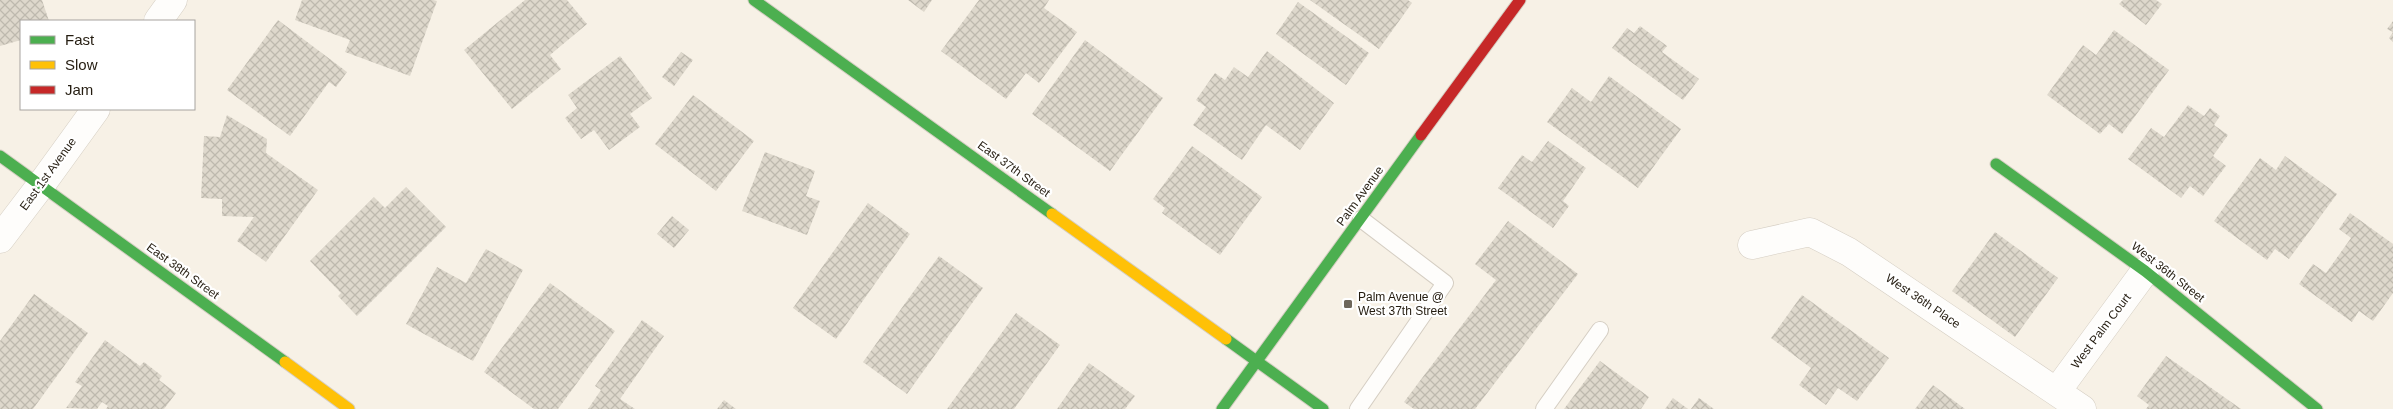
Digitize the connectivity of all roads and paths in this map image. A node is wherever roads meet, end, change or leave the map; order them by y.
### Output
1 (173, 0) edge
2 (754, 0) edge
3 (1520, 0) edge
4 (159, 20) edge
5 (95, 110) edge
6 (0, 156) edge
7 (1996, 164) dead end
8 (42, 185) junction
9 (1361, 219) junction
10 (0, 238) edge
11 (1752, 244) dead end
12 (2146, 271) junction
13 (1600, 330) dead end
14 (1258, 361) junction
15 (2057, 391) junction
16 (349, 409) edge
17 (1222, 409) edge
18 (1323, 409) edge
19 (1358, 409) edge
20 (1544, 409) edge
21 (2082, 409) edge
22 (2317, 409) edge

1 - 4 street
2 - 14 street, East 37th Street
3 - 9 street, Palm Avenue
5 - 8 street, East 1st Avenue
6 - 8 street, East 38th Street
7 - 12 street, West 36th Street
8 - 10 street, East 1st Avenue
8 - 16 street, East 38th Street
9 - 14 street, Palm Avenue
9 - 19 lane
11 - 15 street, West 36th Place
12 - 15 street, West Palm Court
12 - 22 street, West 36th Street
13 - 20 lane
14 - 17 street, Palm Avenue
14 - 18 street, East 37th Street
15 - 21 street, West 36th Place

